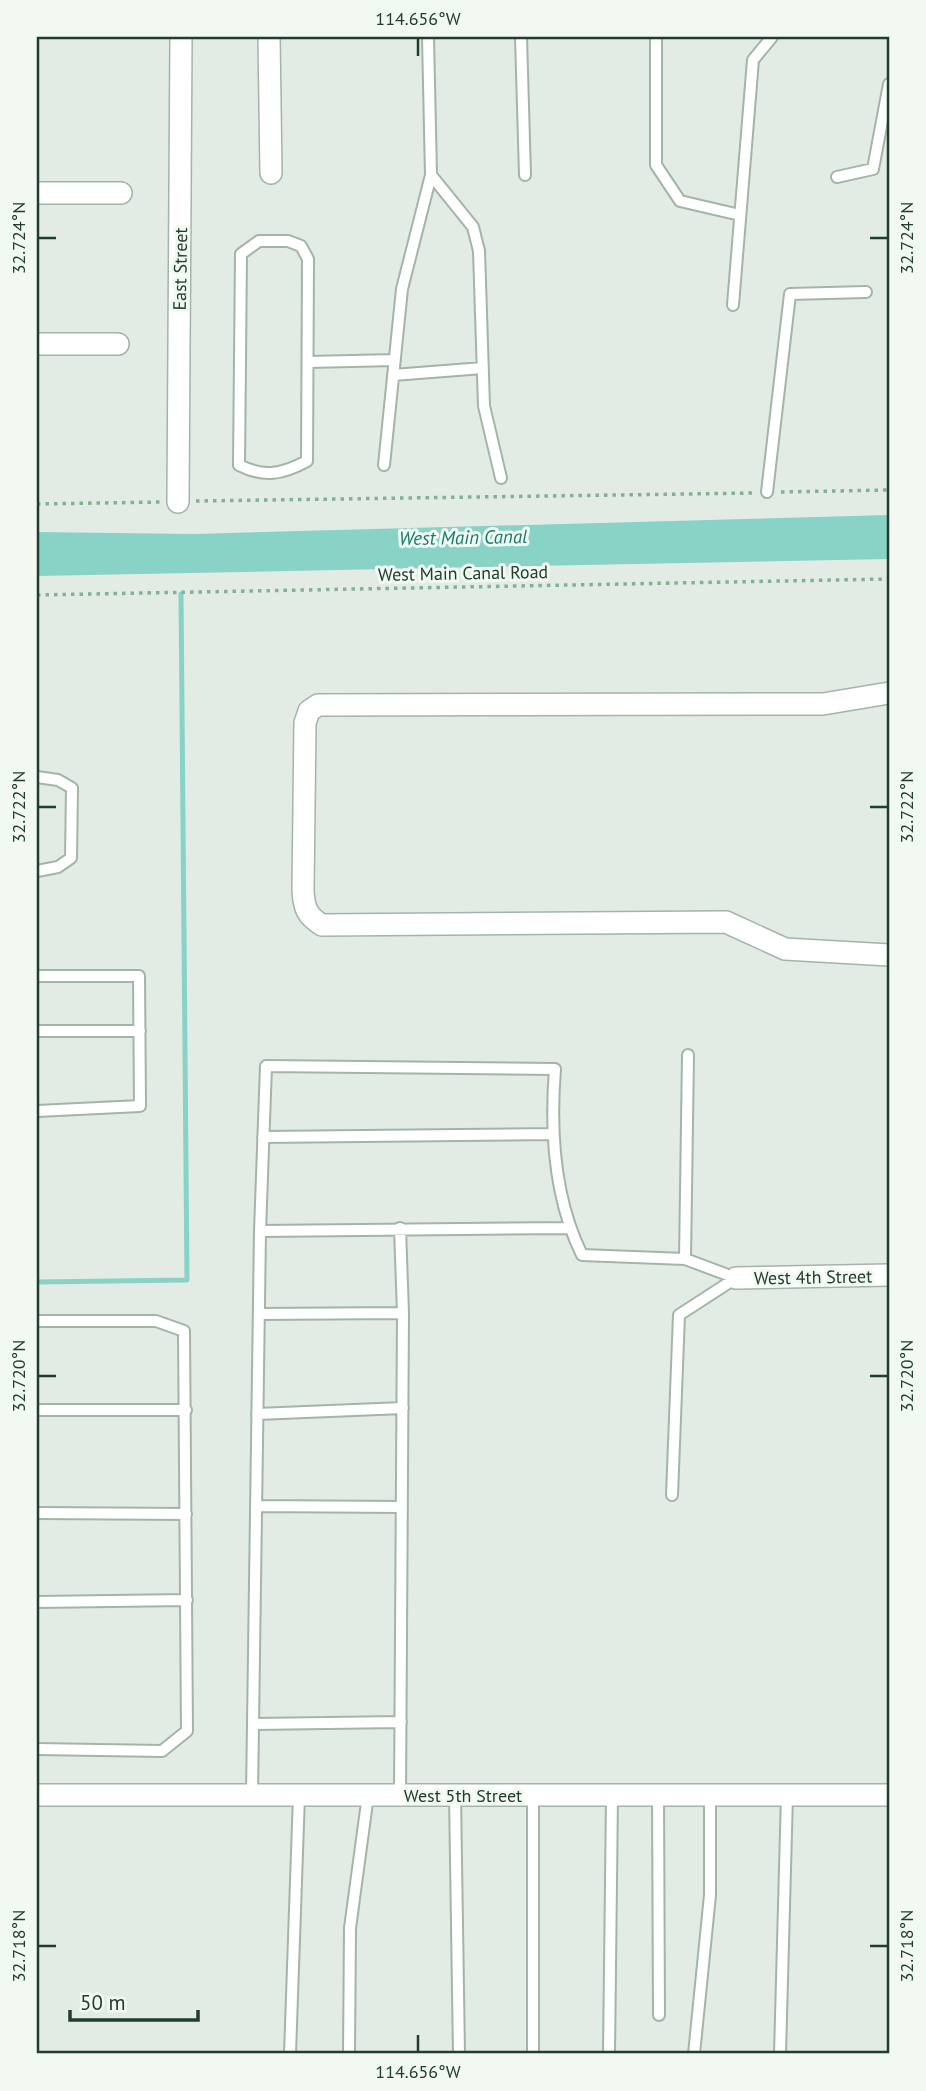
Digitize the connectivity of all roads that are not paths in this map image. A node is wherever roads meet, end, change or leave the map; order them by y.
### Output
1 (181, 37) edge
2 (269, 37) edge
3 (428, 37) edge
4 (522, 37) edge
5 (656, 37) edge
6 (772, 37) edge
7 (889, 84) edge
8 (885, 133) edge
9 (271, 173) dead end
10 (431, 174) junction
11 (525, 175) dead end
12 (837, 177) dead end
13 (37, 193) edge
14 (121, 193) dead end
15 (740, 215) junction
16 (866, 292) dead end
17 (733, 305) dead end
18 (37, 344) edge
19 (118, 344) dead end
20 (395, 360) junction
21 (308, 362) junction
22 (483, 368) junction
23 (393, 375) junction
24 (384, 465) dead end
25 (501, 478) dead end
26 (767, 492) road end
27 (178, 502) road end
28 (889, 693) edge
29 (37, 777) edge
30 (37, 871) edge
31 (889, 955) edge
32 (37, 976) edge
33 (37, 1031) edge
34 (140, 1031) junction
35 (688, 1055) dead end
36 (37, 1111) edge
37 (552, 1134) junction
38 (263, 1137) junction
39 (400, 1228) junction
40 (569, 1228) junction
41 (260, 1231) junction
42 (685, 1259) junction
43 (889, 1275) edge
44 (736, 1278) junction
45 (403, 1312) junction
46 (259, 1314) junction
47 (37, 1321) edge
48 (403, 1408) junction
49 (37, 1410) edge
50 (186, 1410) junction
51 (257, 1414) junction
52 (672, 1495) dead end
53 (256, 1506) junction
54 (402, 1507) junction
55 (37, 1513) edge
56 (186, 1514) junction
57 (187, 1600) junction
58 (37, 1602) edge
59 (401, 1722) junction
60 (253, 1724) junction
61 (37, 1749) edge
62 (658, 1794) junction
63 (710, 1794) junction
64 (37, 1795) edge
65 (252, 1795) junction
66 (299, 1795) junction
67 (368, 1795) junction
68 (400, 1795) junction
69 (455, 1795) junction
70 (533, 1795) junction
71 (612, 1795) junction
72 (787, 1795) junction
73 (889, 1795) edge
74 (659, 2015) dead end
75 (290, 2054) edge
76 (349, 2054) edge
77 (459, 2054) edge
78 (533, 2054) edge
79 (609, 2054) edge
80 (694, 2054) edge
81 (780, 2054) edge

1 - 27 street, East Street
2 - 9 street
3 - 10 lane
4 - 11 lane
5 - 15 lane
6 - 15 lane
7 - 8 lane
8 - 12 lane
10 - 20 lane
10 - 22 lane
13 - 14 street
15 - 17 lane
16 - 26 lane
18 - 19 street
20 - 21 lane
20 - 23 lane
21 - 21 lane
22 - 23 lane
22 - 25 lane
23 - 24 lane
28 - 31 street
29 - 30 lane
32 - 34 lane
33 - 34 lane
34 - 36 lane
35 - 42 lane
37 - 38 lane
37 - 38 lane
37 - 40 lane
38 - 41 lane
39 - 40 lane
39 - 41 lane
39 - 45 lane
40 - 42 lane
41 - 46 lane
42 - 44 lane
43 - 44 street, West 4th Street
44 - 52 lane
45 - 46 lane
45 - 48 lane
46 - 51 lane
47 - 50 lane
48 - 51 lane
48 - 54 lane
49 - 50 lane
50 - 56 lane
51 - 53 lane
53 - 54 lane
53 - 60 lane
54 - 59 lane
55 - 56 lane
56 - 57 lane
57 - 58 lane
57 - 61 lane
59 - 60 lane
59 - 68 lane
60 - 65 lane
62 - 63 street, West 5th Street
62 - 71 street, West 5th Street
62 - 74 lane
63 - 72 street, West 5th Street
63 - 80 lane
64 - 65 street, West 5th Street
65 - 66 street, West 5th Street
66 - 67 street, West 5th Street
66 - 75 lane
67 - 68 street, West 5th Street
67 - 76 lane
68 - 69 street, West 5th Street
69 - 70 street, West 5th Street
69 - 77 lane
70 - 71 street, West 5th Street
70 - 78 lane
71 - 79 lane
72 - 73 street, West 5th Street
72 - 81 lane

